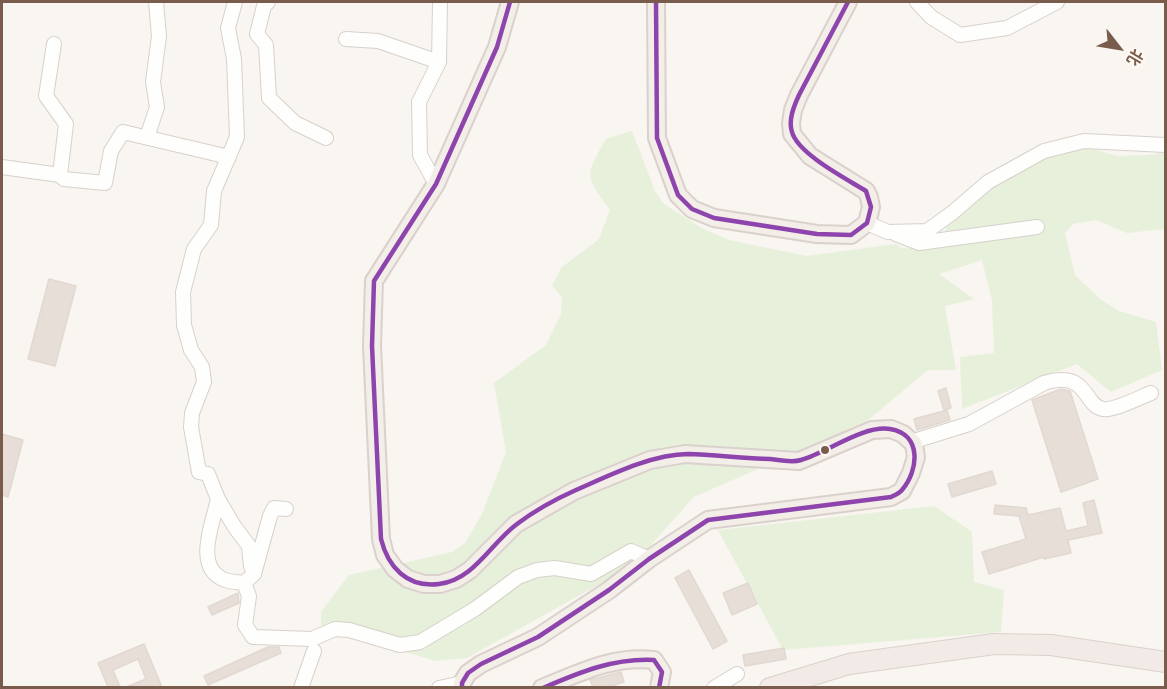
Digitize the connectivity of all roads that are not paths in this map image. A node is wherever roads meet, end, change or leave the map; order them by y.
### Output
1 (156, 2) edge
2 (235, 2) edge
3 (268, 2) edge
4 (440, 2) edge
5 (510, 2) edge
6 (656, 2) edge
7 (848, 2) edge
8 (917, 2) edge
9 (1057, 2) edge
10 (346, 39) dead end
11 (54, 44) dead end
12 (439, 62) junction
13 (147, 137) junction
14 (326, 138) dead end
15 (1166, 145) edge
16 (230, 157) junction
17 (2, 166) edge
18 (60, 175) junction
19 (436, 184) junction
20 (867, 223) junction
21 (1037, 227) dead end
22 (888, 232) junction
23 (1151, 393) dead end
24 (911, 441) junction
25 (218, 499) junction
26 (286, 509) dead end
27 (649, 559) junction
28 (249, 578) junction
29 (314, 651) dead end
30 (1166, 662) edge
31 (1166, 671) edge
32 (737, 674) dead end
33 (462, 685) edge
34 (302, 687) edge
35 (439, 687) edge
36 (542, 687) edge
37 (659, 687) edge
38 (714, 687) edge
39 (770, 687) edge
40 (796, 687) edge

1 - 13 street
2 - 16 street
3 - 14 street
4 - 12 street
5 - 19 main road
6 - 20 main road
7 - 20 main road
8 - 9 street
10 - 12 street
11 - 18 street
12 - 19 street
13 - 16 street
13 - 18 street
15 - 22 street
16 - 25 street
17 - 18 street
19 - 24 main road
20 - 22 street
21 - 22 street
23 - 24 street
24 - 27 main road
25 - 28 street
25 - 28 street
26 - 28 street
27 - 28 street
27 - 33 main road
29 - 34 street
30 - 39 highway
31 - 40 highway
32 - 38 street
33 - 35 street
36 - 37 main road

